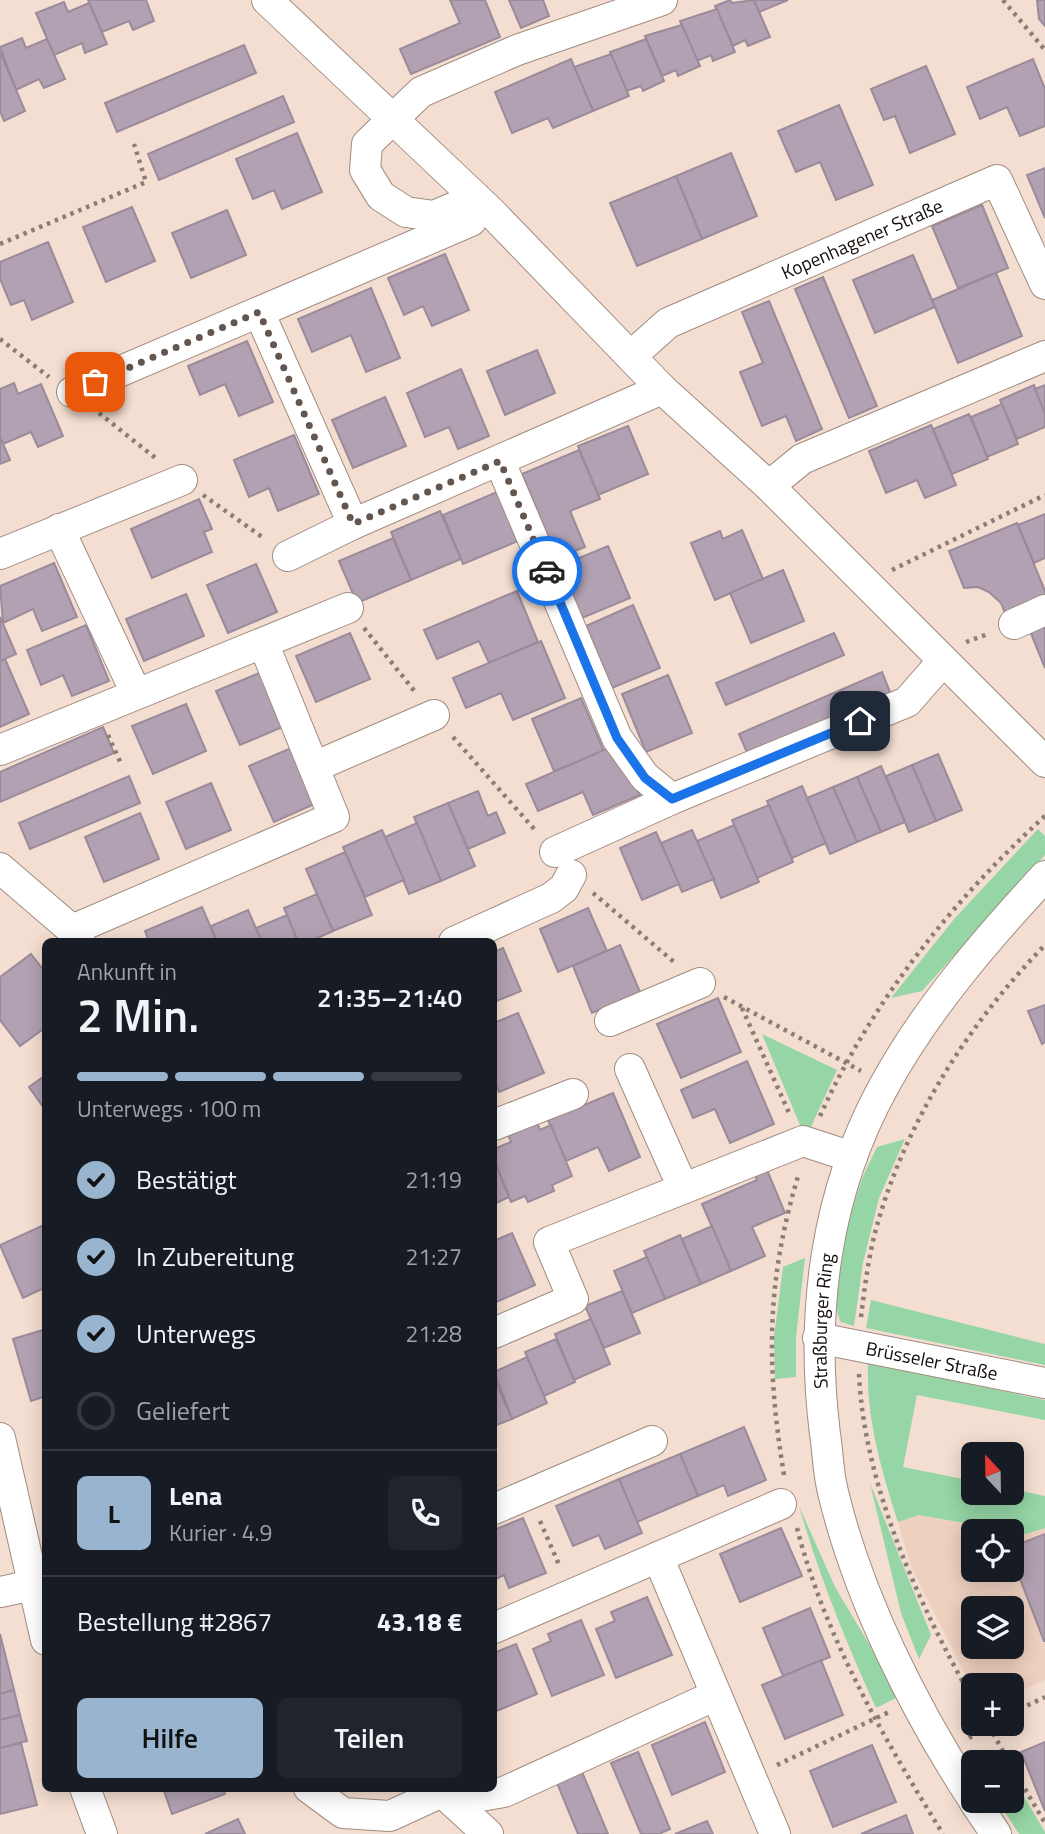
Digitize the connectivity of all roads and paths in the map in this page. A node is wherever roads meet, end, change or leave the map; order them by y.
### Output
1 (267, 0) edge
2 (662, 0) edge
3 (1003, 0) edge
4 (1045, 50) edge
5 (390, 118) junction
6 (134, 144) dead end
7 (483, 205) junction
8 (0, 244) edge
9 (1045, 284) edge
10 (259, 312) junction
11 (631, 356) junction
12 (1045, 356) edge
13 (662, 389) junction
14 (72, 392) dead end
15 (500, 461) junction
16 (182, 480) dead end
17 (769, 486) junction
18 (1045, 495) edge
19 (353, 524) junction
20 (59, 529) junction
21 (0, 554) edge
22 (288, 556) dead end
23 (865, 583) junction
24 (348, 608) dead end
25 (1045, 610) edge
26 (1014, 624) joint
27 (264, 645) junction
28 (942, 662) junction
29 (136, 693) junction
30 (434, 715) dead end
31 (0, 750) edge
32 (1045, 761) edge
33 (314, 767) junction
34 (672, 799) junction
35 (0, 868) edge
36 (1045, 876) edge
37 (76, 936) edge
38 (463, 938) edge
39 (1045, 945) edge
40 (700, 983) dead end
41 (741, 1007) dead end
42 (610, 1021) dead end
43 (630, 1069) dead end
44 (573, 1094) dead end
45 (497, 1124) edge
46 (803, 1141) junction
47 (852, 1157) junction
48 (683, 1188) junction
49 (497, 1332) edge
50 (818, 1338) junction
51 (858, 1345) junction
52 (1045, 1383) edge
53 (0, 1438) edge
54 (652, 1441) dead end
55 (529, 1494) junction
56 (781, 1504) dead end
57 (497, 1508) edge
58 (36, 1551) edge
59 (658, 1557) junction
60 (33, 1585) junction
61 (0, 1592) edge
62 (572, 1594) junction
63 (42, 1623) edge
64 (497, 1627) edge
65 (961, 1677) edge
66 (716, 1695) junction
67 (1045, 1697) edge
68 (915, 1700) junction
69 (1024, 1707) edge
70 (751, 1777) junction
71 (961, 1778) edge
72 (1024, 1788) edge
73 (86, 1792) edge
74 (314, 1792) edge
75 (437, 1792) edge
76 (443, 1792) edge
77 (451, 1792) edge
78 (982, 1813) edge
79 (1045, 1823) edge
80 (102, 1834) edge
81 (488, 1834) edge
82 (775, 1834) edge
83 (996, 1834) edge

1 - 5 street
2 - 5 street
3 - 4 path
5 - 7 street
5 - 7 street
6 - 8 path
7 - 10 street
7 - 11 street
9 - 11 street, Kopenhagener Straße
10 - 14 street
10 - 19 street
11 - 13 street
12 - 17 street
13 - 15 street
13 - 17 street
15 - 19 street
15 - 34 street
16 - 20 street
17 - 23 street
18 - 23 path
19 - 22 street
20 - 21 street
20 - 29 street
23 - 28 street
24 - 27 street
25 - 26 street
26 - 28 path
27 - 29 street
27 - 33 street
28 - 32 street
28 - 34 street
29 - 31 street
30 - 33 street
33 - 37 street
34 - 38 street
35 - 37 street
36 - 47 street, Straßburger Ring
39 - 51 path
40 - 42 street
41 - 46 path
43 - 48 street
44 - 45 street
46 - 47 street
46 - 48 street
47 - 50 street, Straßburger Ring
48 - 49 street
50 - 51 street, Brüsseler Straße
50 - 68 street, Straßburger Ring
51 - 52 street, Brüsseler Straße
51 - 65 path
53 - 58 street
54 - 55 street
55 - 57 street
55 - 62 path
56 - 59 street
58 - 60 street
59 - 62 street
59 - 66 street
60 - 61 street
60 - 63 street
62 - 64 street
66 - 70 street
66 - 77 street
67 - 69 path
68 - 70 path
68 - 71 street, Straßburger Ring
70 - 82 street
72 - 79 path
73 - 80 street
74 - 75 street
76 - 81 street
78 - 83 street, Straßburger Ring

